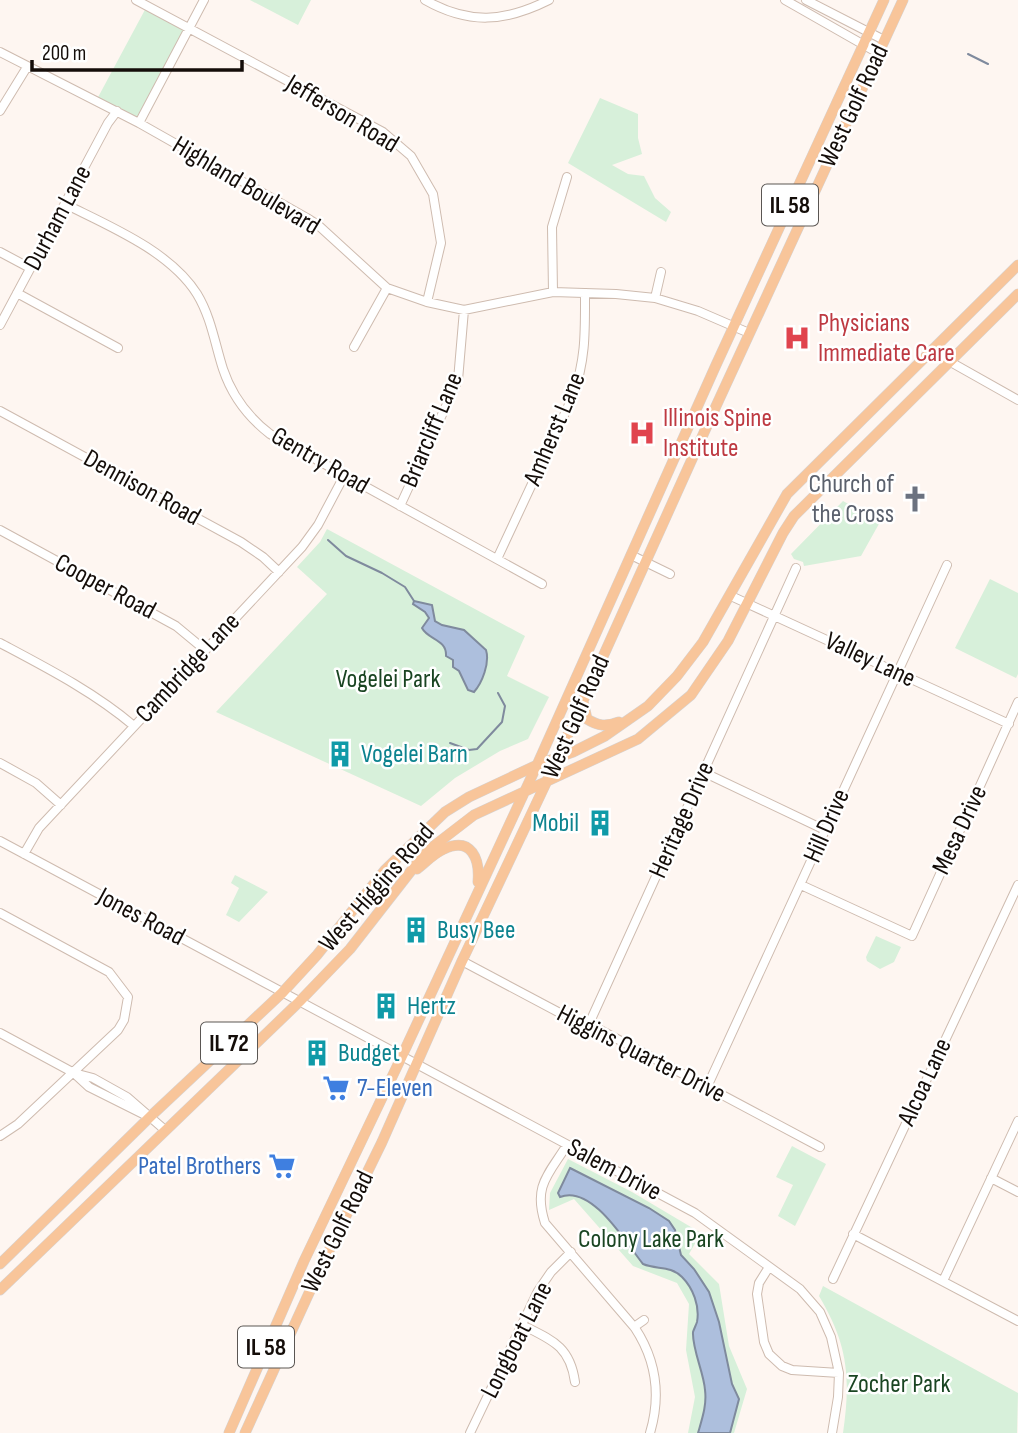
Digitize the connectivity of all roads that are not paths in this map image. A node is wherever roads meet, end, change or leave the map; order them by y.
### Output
1 (136, 0) edge
2 (204, 0) edge
3 (425, 0) edge
4 (550, 0) edge
5 (785, 0) edge
6 (806, 0) edge
7 (884, 0) edge
8 (903, 0) edge
9 (188, 28) junction
10 (869, 32) junction
11 (884, 40) junction
12 (862, 46) junction
13 (0, 52) edge
14 (878, 53) junction
15 (27, 67) junction
16 (0, 111) edge
17 (117, 111) junction
18 (139, 123) junction
19 (567, 177) dead end
20 (65, 204) junction
21 (0, 253) edge
22 (1018, 265) edge
23 (30, 268) junction
24 (661, 272) dead end
25 (387, 288) junction
26 (553, 292) junction
27 (17, 293) junction
28 (585, 293) junction
29 (1018, 294) edge
30 (655, 298) junction
31 (427, 302) junction
32 (464, 310) junction
33 (0, 325) edge
34 (734, 326) junction
35 (749, 333) junction
36 (354, 347) dead end
37 (118, 348) dead end
38 (931, 351) junction
39 (948, 362) junction
40 (1018, 400) edge
41 (0, 411) edge
42 (344, 476) junction
43 (400, 506) junction
44 (0, 530) edge
45 (631, 555) junction
46 (497, 559) junction
47 (646, 562) junction
48 (947, 565) dead end
49 (796, 568) dead end
50 (279, 572) junction
51 (670, 574) dead end
52 (542, 584) dead end
53 (731, 596) junction
54 (747, 603) junction
55 (774, 615) junction
56 (0, 643) edge
57 (205, 650) junction
58 (897, 673) junction
59 (583, 701) junction
60 (1018, 702) edge
61 (633, 717) junction
62 (1009, 724) junction
63 (134, 726) junction
64 (556, 758) junction
65 (0, 763) edge
66 (537, 765) junction
67 (704, 772) junction
68 (546, 783) junction
69 (523, 793) junction
70 (61, 805) junction
71 (825, 830) junction
72 (0, 841) edge
73 (24, 854) junction
74 (405, 878) junction
75 (801, 885) junction
76 (1018, 885) edge
77 (477, 891) junction
78 (0, 913) edge
79 (462, 961) junction
80 (282, 993) junction
81 (299, 1002) junction
82 (589, 1024) junction
83 (0, 1033) edge
84 (402, 1056) junction
85 (416, 1063) junction
86 (74, 1073) junction
87 (707, 1087) junction
88 (149, 1118) junction
89 (1018, 1121) edge
90 (165, 1130) junction
91 (0, 1136) edge
92 (566, 1145) junction
93 (820, 1147) dead end
94 (991, 1178) junction
95 (1018, 1192) edge
96 (853, 1234) junction
97 (571, 1252) junction
98 (0, 1264) edge
99 (769, 1267) junction
100 (833, 1279) dead end
101 (943, 1280) junction
102 (0, 1290) edge
103 (644, 1320) dead end
104 (1018, 1321) edge
105 (522, 1325) junction
106 (635, 1326) junction
107 (839, 1373) junction
108 (575, 1381) dead end
109 (229, 1433) edge
110 (245, 1433) edge
111 (470, 1433) edge
112 (650, 1433) edge
113 (832, 1433) edge

1 - 9 street, Jefferson Road
2 - 9 street
3 - 4 street
5 - 12 street
6 - 10 street
7 - 10 main road, West Golf Road / IL 58
8 - 11 main road, West Golf Road / IL 58
9 - 18 street
9 - 31 street, Jefferson Road
10 - 11 street
10 - 12 main road, West Golf Road / IL 58
11 - 14 main road, West Golf Road / IL 58
12 - 14 street
12 - 34 main road, West Golf Road / IL 58
13 - 15 street, Highland Boulevard
14 - 35 main road, West Golf Road / IL 58
15 - 16 street
15 - 17 street, Highland Boulevard
17 - 18 street, Highland Boulevard
17 - 20 street, Durham Lane
18 - 25 street, Highland Boulevard
19 - 26 street
20 - 23 street, Durham Lane
20 - 42 street, Gentry Road
21 - 23 street
22 - 38 main road, West Higgins Road / IL 72
23 - 27 street, Durham Lane
24 - 30 street
25 - 31 street, Highland Boulevard
25 - 36 street
26 - 28 street, Highland Boulevard
26 - 32 street, Highland Boulevard
27 - 33 street, Durham Lane
27 - 37 street
28 - 30 street, Highland Boulevard
28 - 46 street, Amherst Lane
29 - 39 main road, West Higgins Road / IL 72
30 - 34 street, Highland Boulevard
31 - 32 street, Highland Boulevard
32 - 43 street, Briarcliff Lane
34 - 35 street, Highland Boulevard
34 - 45 main road, West Golf Road / IL 58
35 - 47 main road, West Golf Road / IL 58
38 - 39 street
38 - 53 main road, West Higgins Road / IL 72
39 - 40 street
39 - 54 main road, West Higgins Road / IL 72
41 - 50 street, Dennison Road
42 - 43 street, Gentry Road
42 - 50 street, Cambridge Lane
43 - 46 street, Gentry Road
44 - 57 street, Cooper Road
45 - 47 street
45 - 66 main road, West Golf Road / IL 58
46 - 52 street, Gentry Road
47 - 51 street
47 - 59 main road, West Golf Road / IL 58
48 - 58 street, Hill Drive
49 - 55 street, Heritage Drive
50 - 57 street, Cambridge Lane
53 - 54 street, Valley Lane
53 - 61 main road, West Higgins Road / IL 72
54 - 55 street, Valley Lane
54 - 68 main road, West Higgins Road / IL 72
55 - 58 street, Valley Lane
55 - 67 street, Heritage Drive
56 - 63 street
57 - 63 street, Cambridge Lane
58 - 62 street, Valley Lane
58 - 71 street, Hill Drive
59 - 61 main road
59 - 64 main road, West Golf Road / IL 58
60 - 62 street, Mesa Drive
61 - 64 main road, West Higgins Road / IL 72
62 - 75 street, Mesa Drive
63 - 70 street, Cambridge Lane
64 - 66 main road, West Higgins Road / IL 72
64 - 68 main road, West Golf Road / IL 58
65 - 70 street
66 - 69 main road, West Golf Road / IL 58
66 - 80 main road, West Higgins Road / IL 72
67 - 71 street
67 - 82 street, Heritage Drive
68 - 69 main road, West Higgins Road / IL 72
68 - 79 main road, West Golf Road / IL 58
69 - 74 main road, West Higgins Road / IL 72
69 - 77 main road, West Golf Road / IL 58
70 - 73 street, Cambridge Lane
71 - 75 street, Hill Drive
72 - 73 street, Jones Road
73 - 80 street, Jones Road
74 - 77 main road
74 - 81 main road, West Higgins Road / IL 72
75 - 87 street, Hill Drive
76 - 96 street, Alcoa Lane
77 - 84 main road, West Golf Road / IL 58
78 - 86 street
79 - 82 street, Higgins Quarter Drive
79 - 85 main road, West Golf Road / IL 58
80 - 81 street, Salem Drive
80 - 88 main road, West Higgins Road / IL 72
81 - 84 street, Salem Drive
81 - 90 main road, West Higgins Road / IL 72
82 - 87 street, Higgins Quarter Drive
83 - 86 street
84 - 85 street, Salem Drive
84 - 109 main road, West Golf Road / IL 58
85 - 92 street, Salem Drive
85 - 110 main road, West Golf Road / IL 58
86 - 88 street
86 - 91 street
87 - 93 street, Higgins Quarter Drive
88 - 90 street
88 - 98 main road, West Higgins Road / IL 72
89 - 94 street
90 - 102 main road, West Higgins Road / IL 72
92 - 97 street
92 - 99 street, Salem Drive
94 - 95 street
94 - 101 street
96 - 100 street, Alcoa Lane
96 - 101 street
97 - 105 street, Longboat Lane
97 - 106 street
99 - 107 street, Salem Drive
99 - 107 street
101 - 104 street
103 - 106 street
105 - 108 street
105 - 111 street, Longboat Lane
106 - 112 street
107 - 113 street, Salem Drive

